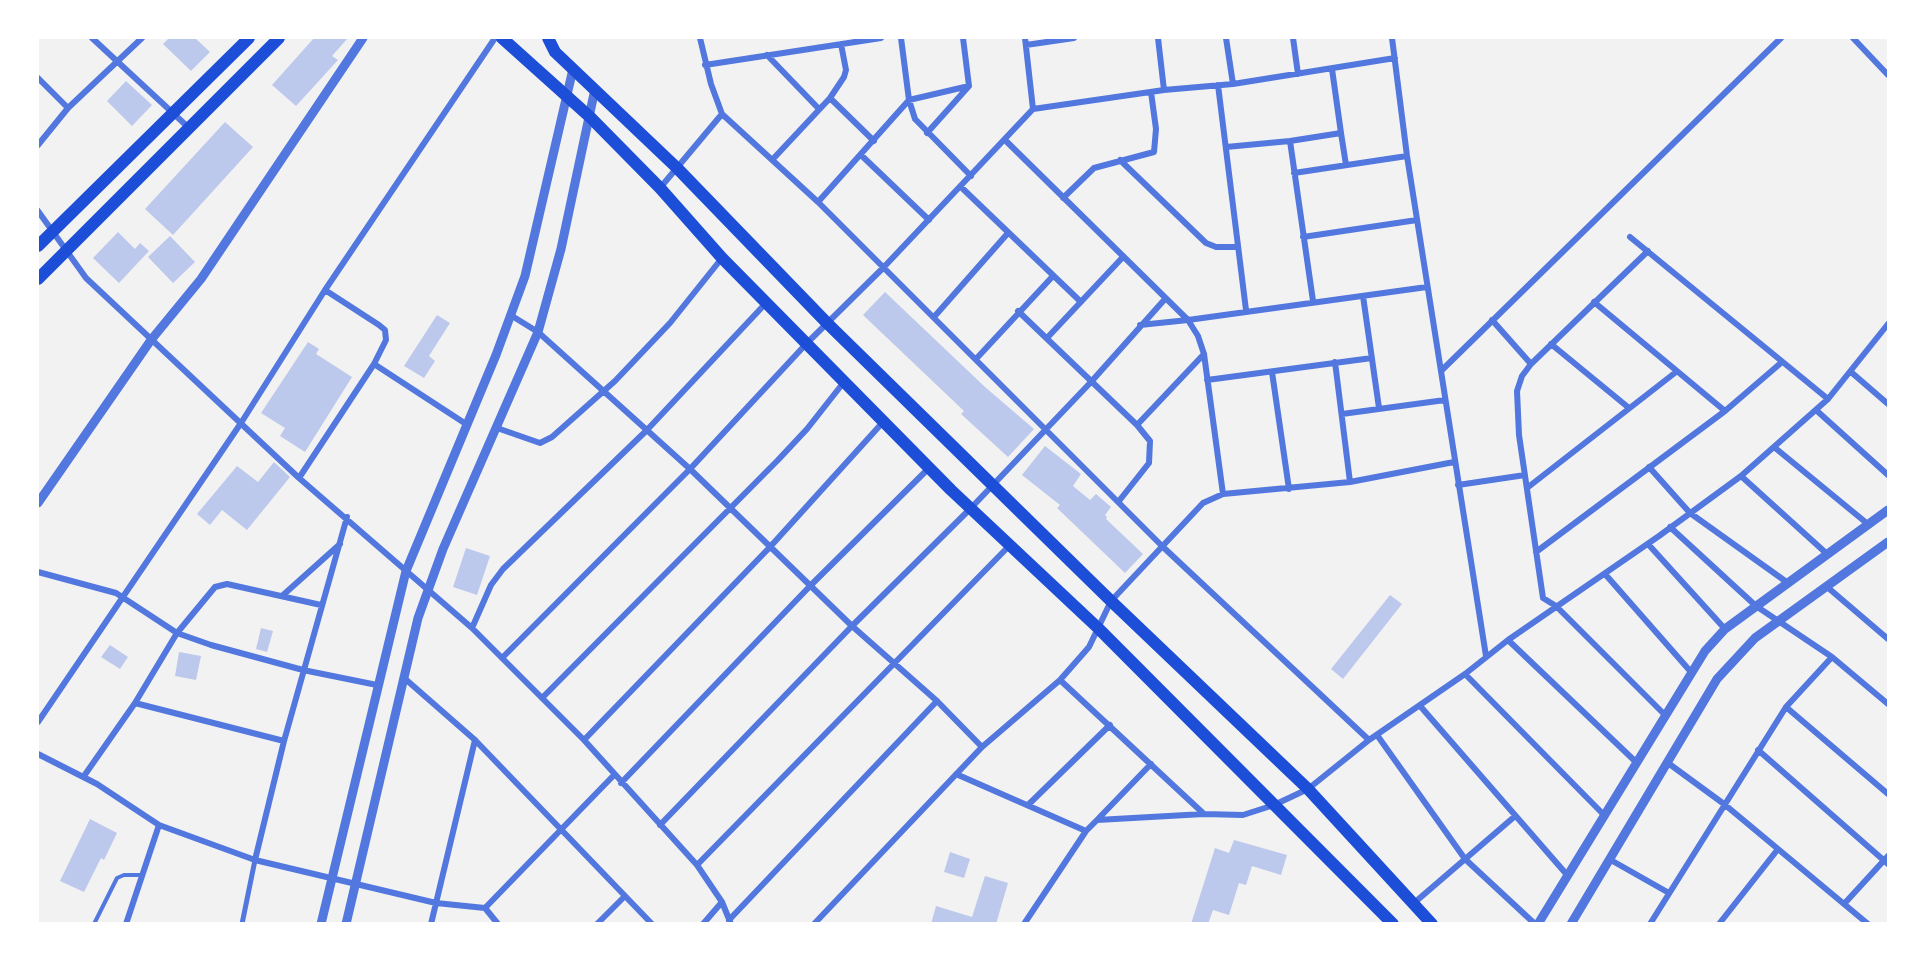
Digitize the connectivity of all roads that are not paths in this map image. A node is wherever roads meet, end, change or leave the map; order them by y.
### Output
1 (92, 38) edge
2 (142, 38) edge
3 (249, 38) edge
4 (279, 38) edge
5 (363, 38) edge
6 (495, 38) edge
7 (502, 38) edge
8 (548, 38) edge
9 (700, 38) edge
10 (881, 38) edge
11 (901, 38) edge
12 (963, 38) edge
13 (1025, 38) edge
14 (1074, 38) edge
15 (1158, 38) edge
16 (1226, 38) edge
17 (1293, 38) edge
18 (1392, 38) edge
19 (1781, 38) edge
20 (1854, 38) edge
21 (840, 44) junction
22 (1026, 45) junction
23 (767, 55) junction
24 (1395, 58) junction
25 (117, 62) junction
26 (705, 64) junction
27 (573, 69) junction
28 (1332, 69) junction
29 (1298, 74) junction
30 (1888, 75) edge
31 (38, 78) edge
32 (1233, 84) junction
33 (1218, 85) junction
34 (969, 86) junction
35 (595, 89) junction
36 (1164, 90) junction
37 (1151, 92) junction
38 (566, 97) junction
39 (830, 98) junction
40 (909, 100) junction
41 (68, 108) junction
42 (1033, 108) junction
43 (819, 109) junction
44 (173, 113) junction
45 (722, 114) junction
46 (590, 117) junction
47 (188, 127) junction
48 (927, 133) junction
49 (1341, 133) junction
50 (1005, 140) junction
51 (873, 141) junction
52 (1290, 141) junction
53 (38, 144) edge
54 (1226, 147) junction
55 (861, 155) junction
56 (1407, 156) junction
57 (773, 159) junction
58 (1120, 160) junction
59 (1346, 165) junction
60 (677, 168) junction
61 (1294, 173) junction
62 (971, 176) junction
63 (961, 187) junction
64 (660, 188) junction
65 (1063, 198) junction
66 (818, 202) junction
67 (38, 211) edge
68 (929, 220) junction
69 (1417, 220) junction
70 (53, 230) junction
71 (1008, 233) junction
72 (1303, 237) junction
73 (1630, 237) dead end
74 (38, 246) edge
75 (1238, 247) junction
76 (1648, 251) junction
77 (66, 252) junction
78 (722, 258) junction
79 (1122, 258) junction
80 (883, 268) junction
81 (1053, 276) junction
82 (38, 279) edge
83 (1427, 287) junction
84 (325, 291) junction
85 (1362, 296) junction
86 (1165, 299) junction
87 (1313, 301) junction
88 (1081, 302) junction
89 (1594, 302) junction
90 (766, 303) junction
91 (1246, 310) junction
92 (1018, 311) junction
93 (512, 316) junction
94 (934, 317) junction
95 (1188, 320) junction
96 (1492, 320) junction
97 (827, 323) junction
98 (1140, 325) junction
99 (1887, 329) edge
100 (538, 332) junction
101 (1047, 338) junction
102 (151, 340) junction
103 (807, 343) junction
104 (1551, 344) junction
105 (1204, 354) junction
106 (1372, 358) junction
107 (976, 359) junction
108 (1335, 362) junction
109 (1782, 362) junction
110 (374, 364) junction
111 (1531, 364) junction
112 (1441, 370) junction
113 (1272, 372) junction
114 (1676, 372) junction
115 (1851, 372) junction
116 (1207, 380) junction
117 (846, 381) junction
118 (1091, 382) junction
119 (604, 392) junction
120 (1828, 399) junction
121 (1445, 400) junction
122 (1888, 404) edge
123 (1379, 408) junction
124 (1629, 408) junction
125 (1816, 410) junction
126 (1725, 411) junction
127 (1342, 414) junction
128 (884, 421) junction
129 (241, 423) junction
130 (466, 424) junction
131 (1137, 425) junction
132 (497, 428) junction
133 (1046, 428) junction
134 (646, 431) junction
135 (1774, 447) junction
136 (1454, 462) junction
137 (930, 467) junction
138 (1649, 467) junction
139 (690, 470) junction
140 (1888, 475) edge
141 (1525, 476) junction
142 (1741, 476) junction
143 (299, 478) junction
144 (1350, 482) junction
145 (992, 484) junction
146 (1458, 485) junction
147 (1527, 488) junction
148 (1289, 489) junction
149 (1223, 494) junction
150 (1119, 501) junction
151 (38, 503) edge
152 (971, 508) junction
153 (730, 510) junction
154 (1888, 510) edge
155 (1690, 513) junction
156 (347, 517) junction
157 (1869, 525) junction
158 (1671, 527) junction
159 (1888, 542) edge
160 (340, 544) junction
161 (1648, 544) junction
162 (1009, 546) junction
163 (770, 547) junction
164 (1163, 547) junction
165 (1536, 552) junction
166 (1826, 553) junction
167 (406, 571) junction
168 (38, 572) edge
169 (1605, 574) junction
170 (1788, 583) junction
171 (811, 585) junction
172 (1826, 586) junction
173 (427, 590) junction
174 (122, 596) junction
175 (282, 596) junction
176 (1111, 601) junction
177 (321, 605) junction
178 (1556, 606) junction
179 (1756, 606) junction
180 (1778, 620) junction
181 (852, 626) junction
182 (472, 628) junction
183 (1098, 628) junction
184 (1725, 629) junction
185 (177, 633) junction
186 (1888, 639) edge
187 (1508, 640) junction
188 (1486, 656) junction
189 (1832, 657) junction
190 (502, 658) junction
191 (897, 663) junction
192 (303, 670) junction
193 (1691, 672) junction
194 (1465, 674) junction
195 (403, 676) junction
196 (1060, 680) junction
197 (377, 685) junction
198 (542, 698) junction
199 (937, 701) junction
200 (135, 703) junction
201 (1888, 704) edge
202 (1421, 707) junction
203 (1786, 707) junction
204 (1665, 715) junction
205 (38, 722) edge
206 (1110, 725) junction
207 (1377, 735) junction
208 (475, 740) junction
209 (584, 740) junction
210 (1369, 740) junction
211 (284, 741) junction
212 (982, 747) junction
213 (1758, 750) junction
214 (38, 754) edge
215 (1637, 763) junction
216 (1668, 763) junction
217 (1151, 764) junction
218 (956, 774) junction
219 (614, 775) junction
220 (84, 777) junction
221 (621, 783) junction
222 (1308, 789) junction
223 (1888, 794) edge
224 (1029, 804) junction
225 (1724, 804) junction
226 (1274, 805) junction
227 (1204, 814) junction
228 (1515, 816) junction
229 (1605, 816) junction
230 (1097, 820) junction
231 (159, 825) junction
232 (660, 825) junction
233 (1086, 831) junction
234 (561, 832) junction
235 (1778, 849) junction
236 (1465, 859) junction
237 (1609, 859) junction
238 (255, 860) junction
239 (1887, 860) edge
240 (698, 865) junction
241 (141, 876) junction
242 (1568, 876) junction
243 (330, 877) junction
244 (354, 883) junction
245 (1669, 892) junction
246 (624, 897) junction
247 (722, 902) junction
248 (436, 903) junction
249 (1414, 903) junction
250 (1844, 904) junction
251 (485, 908) junction
252 (730, 922) edge
253 (1392, 923) edge
254 (94, 924) edge
255 (126, 924) edge
256 (242, 924) edge
257 (321, 924) edge
258 (346, 924) edge
259 (431, 924) edge
260 (498, 924) edge
261 (597, 924) edge
262 (652, 924) edge
263 (703, 924) edge
264 (814, 924) edge
265 (1024, 924) edge
266 (1432, 924) edge
267 (1536, 924) edge
268 (1571, 924) edge
269 (1650, 924) edge
270 (1719, 924) edge
271 (1868, 924) edge

1 - 25 street
2 - 25 street
3 - 44 main road
4 - 47 main road
5 - 102 street
6 - 84 street
7 - 38 main road
8 - 27 main road
9 - 26 street
10 - 21 street
11 - 40 street
12 - 34 street
13 - 22 street
14 - 22 street
15 - 36 street
16 - 32 street
17 - 29 street
18 - 24 street
19 - 96 street
20 - 30 street
21 - 23 street
21 - 39 street
22 - 42 street
23 - 26 street
23 - 43 street
24 - 28 street
24 - 56 street
25 - 41 street
25 - 44 street
26 - 45 street
27 - 35 main road
27 - 38 street
28 - 29 street
28 - 49 street
29 - 32 street
31 - 41 street
32 - 33 street
33 - 36 street
33 - 54 street
34 - 40 street
34 - 48 street
35 - 46 street
35 - 60 main road
36 - 37 street
37 - 42 street
37 - 58 street
38 - 46 main road
38 - 93 street
39 - 43 street
39 - 51 street
40 - 48 street
40 - 51 street
41 - 53 street
42 - 50 street
43 - 57 street
44 - 47 street
44 - 70 main road
45 - 57 street
45 - 60 street
46 - 64 main road
46 - 100 street
47 - 77 main road
48 - 62 street
49 - 52 street
49 - 59 street
50 - 62 street
50 - 65 street
51 - 55 street
52 - 54 street
52 - 61 street
54 - 75 street
55 - 66 street
55 - 68 street
56 - 59 street
56 - 69 street
57 - 66 street
58 - 65 street
58 - 75 street
59 - 61 street
60 - 64 street
60 - 97 main road
61 - 72 street
62 - 63 street
63 - 68 street
63 - 71 street
64 - 78 main road
65 - 79 street
66 - 80 street
67 - 70 street
68 - 80 street
69 - 72 street
69 - 83 street
70 - 74 main road
70 - 77 street
71 - 81 street
71 - 94 street
72 - 87 street
73 - 76 street
75 - 91 street
76 - 89 street
76 - 109 street
77 - 82 main road
77 - 102 street
78 - 90 main road
78 - 119 street
79 - 86 street
79 - 88 street
80 - 94 street
80 - 97 street
81 - 88 street
81 - 92 street
83 - 85 street
83 - 112 street
84 - 110 street
84 - 129 street
85 - 87 street
85 - 106 street
86 - 95 street
86 - 98 street
87 - 91 street
88 - 101 street
89 - 104 street
89 - 114 street
90 - 103 main road
90 - 134 street
91 - 95 street
92 - 101 street
92 - 107 street
93 - 100 street
93 - 130 street
94 - 107 street
95 - 98 street
95 - 105 street
96 - 111 street
96 - 112 street
97 - 103 street
97 - 145 main road
98 - 118 street
99 - 115 street
100 - 119 street
100 - 132 street
101 - 118 street
102 - 129 street
102 - 151 street
103 - 117 main road
103 - 139 street
104 - 111 street
104 - 124 street
105 - 116 street
105 - 131 street
106 - 108 street
106 - 123 street
107 - 133 street
108 - 113 street
108 - 127 street
109 - 120 street
109 - 126 street
110 - 130 street
110 - 143 street
111 - 141 street
112 - 121 street
113 - 116 street
113 - 148 street
114 - 124 street
114 - 126 street
115 - 120 street
115 - 122 street
116 - 149 street
117 - 128 main road
117 - 153 street
118 - 131 street
118 - 133 street
119 - 132 street
119 - 134 street
120 - 125 street
121 - 123 street
121 - 136 street
123 - 127 street
124 - 147 street
125 - 135 street
125 - 140 street
126 - 138 street
127 - 144 street
128 - 137 main road
128 - 163 street
129 - 143 street
129 - 174 street
130 - 167 street
131 - 150 street
132 - 173 street
133 - 145 street
133 - 150 street
134 - 139 street
134 - 182 street
135 - 142 street
135 - 157 street
136 - 144 street
136 - 146 street
137 - 152 main road
137 - 171 street
138 - 155 street
138 - 165 street
139 - 153 street
139 - 190 street
141 - 146 street
141 - 147 street
142 - 155 street
142 - 166 street
143 - 156 street
144 - 148 street
145 - 152 street
145 - 176 main road
146 - 188 street
147 - 165 street
148 - 149 street
149 - 164 street
150 - 164 street
152 - 162 main road
152 - 181 street
153 - 163 street
153 - 198 street
154 - 157 street
155 - 158 street
155 - 170 street
156 - 160 street
156 - 167 street
157 - 166 street
158 - 161 street
158 - 179 street
159 - 172 street
160 - 175 street
160 - 177 street
161 - 169 street
161 - 184 street
162 - 183 main road
162 - 191 street
163 - 171 street
163 - 209 street
164 - 176 street
164 - 210 street
165 - 178 street
166 - 170 street
167 - 173 street
167 - 197 street
168 - 174 street
169 - 178 street
169 - 193 street
170 - 179 street
171 - 181 street
171 - 221 street
172 - 180 street
172 - 186 street
173 - 182 street
173 - 195 street
174 - 185 street
174 - 205 street
175 - 177 street
175 - 185 street
176 - 183 street
176 - 222 main road
177 - 192 street
178 - 187 street
178 - 204 street
179 - 180 street
179 - 184 street
180 - 189 street
180 - 216 street
181 - 191 street
181 - 232 street
182 - 190 street
183 - 196 street
183 - 226 main road
184 - 193 street
185 - 192 street
185 - 200 street
187 - 188 street
187 - 215 street
188 - 194 street
189 - 201 street
189 - 203 street
190 - 198 street
191 - 199 street
191 - 240 street
192 - 197 street
192 - 211 street
193 - 204 street
194 - 202 street
194 - 229 street
195 - 208 street
195 - 244 street
196 - 206 street
196 - 212 street
197 - 243 street
198 - 209 street
199 - 212 street
199 - 252 street
200 - 211 street
200 - 220 street
202 - 207 street
202 - 228 street
203 - 213 street
203 - 223 street
204 - 215 street
206 - 217 street
206 - 224 street
207 - 210 street
207 - 236 street
208 - 234 street
208 - 248 street
209 - 219 street
210 - 222 street
211 - 238 street
212 - 218 street
213 - 225 street
213 - 239 street
214 - 220 street
215 - 229 street
216 - 225 street
216 - 237 street
217 - 227 street
217 - 230 street
218 - 224 street
218 - 264 street
219 - 221 street
219 - 234 street
220 - 231 street
221 - 232 street
222 - 226 street
222 - 249 main road
224 - 233 street
225 - 235 street
225 - 245 street
226 - 227 street
226 - 253 main road
227 - 230 street
228 - 236 street
228 - 242 street
229 - 242 street
230 - 233 street
231 - 238 street
231 - 241 street
232 - 240 street
233 - 265 street
234 - 246 street
234 - 251 street
235 - 250 street
235 - 270 street
236 - 249 street
236 - 267 street
237 - 245 street
237 - 268 street
238 - 243 street
238 - 256 street
239 - 250 street
240 - 247 street
241 - 254 lane
241 - 255 street
242 - 267 street
243 - 244 street
243 - 257 street
244 - 248 street
244 - 258 street
245 - 269 street
246 - 261 street
246 - 262 street
247 - 252 street
247 - 263 street
248 - 251 street
248 - 259 street
249 - 266 main road
250 - 271 street
251 - 260 street

